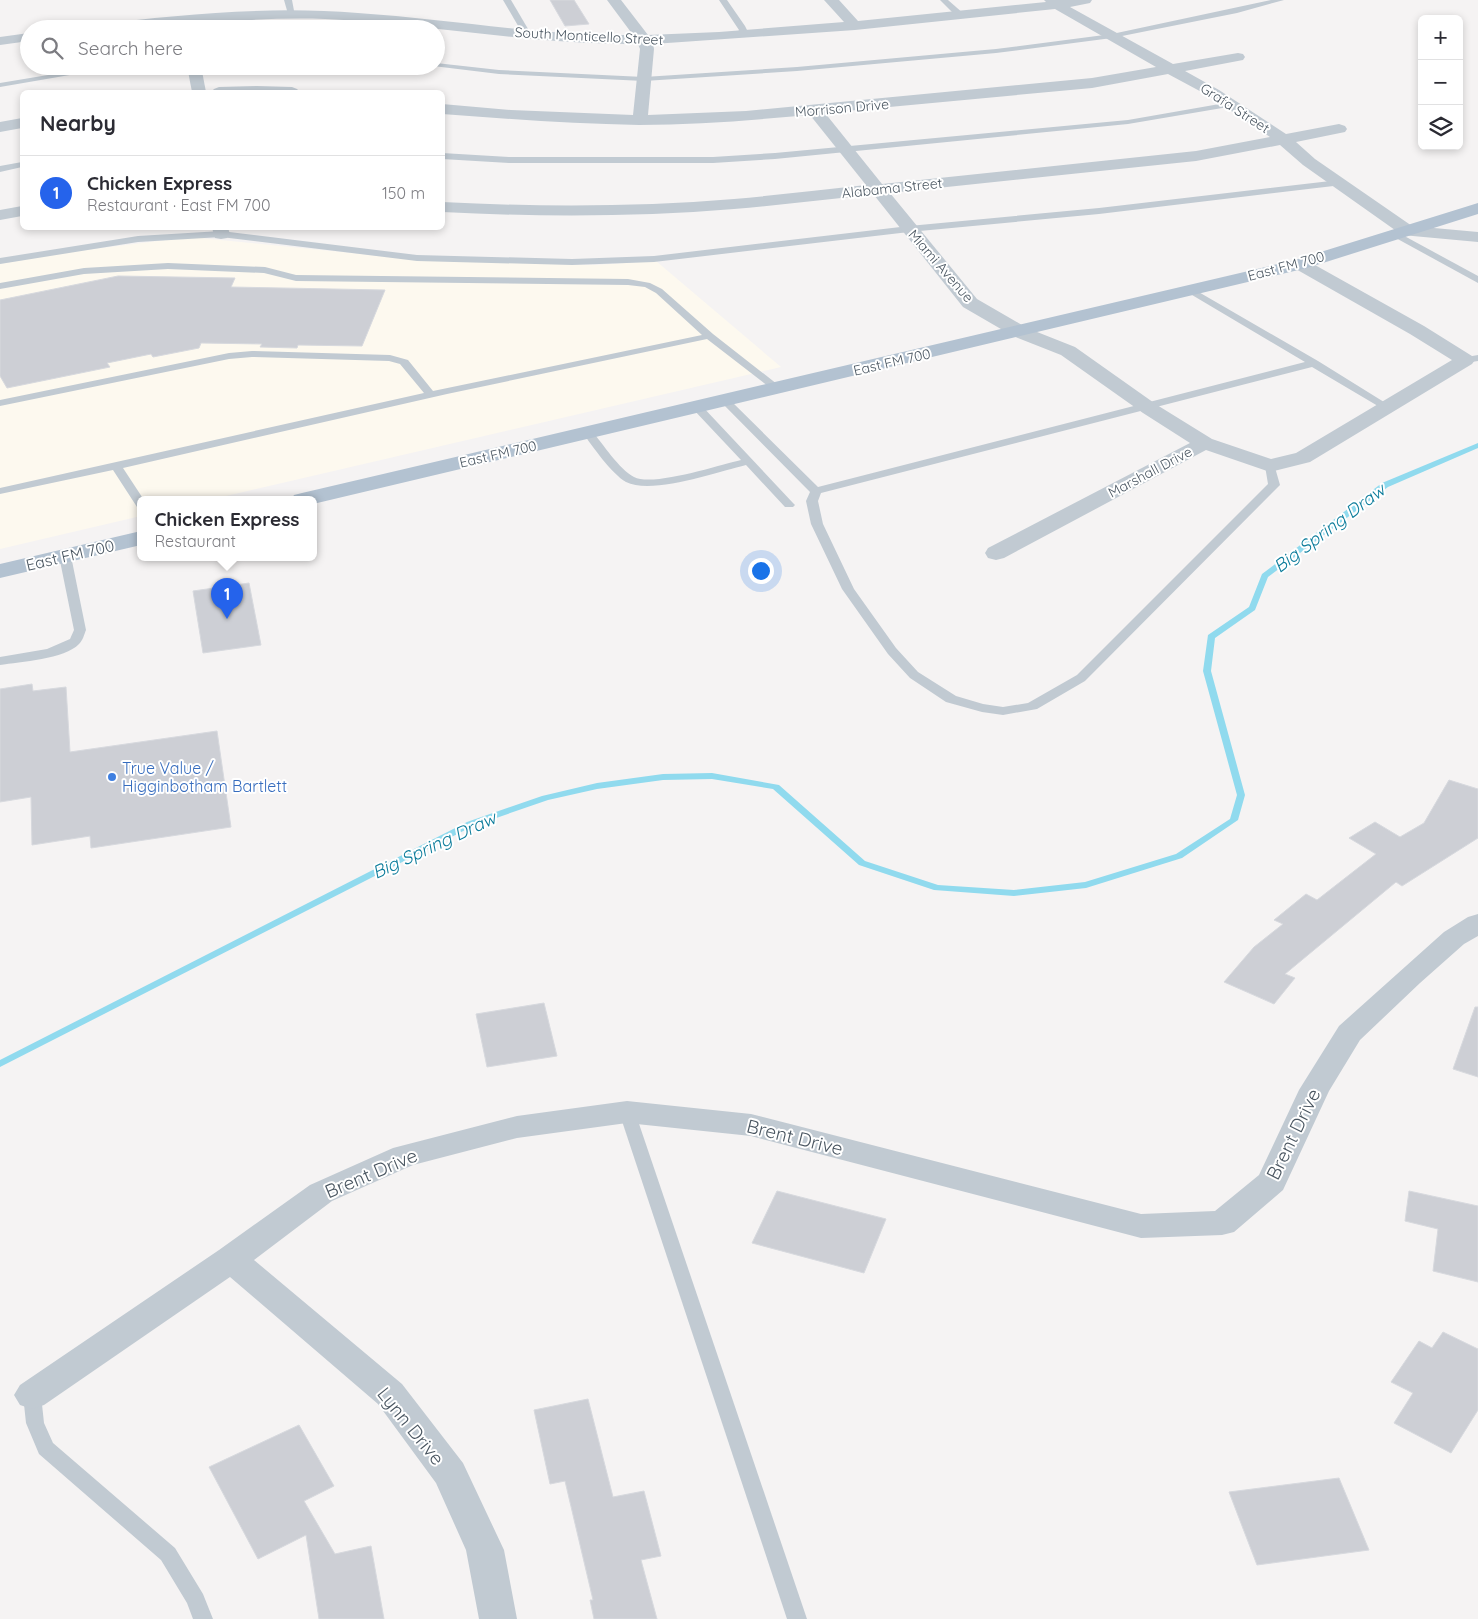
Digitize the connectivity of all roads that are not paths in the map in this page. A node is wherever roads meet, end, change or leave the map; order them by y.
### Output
1 (507, 0) edge
2 (614, 0) edge
3 (723, 0) edge
4 (831, 0) edge
5 (944, 0) edge
6 (1085, 0) edge
7 (1280, 0) edge
8 (1054, 3) edge
9 (397, 5) dead end
10 (290, 7) edge
11 (961, 16) junction
12 (182, 19) edge
13 (390, 20) joint
14 (445, 26) edge
15 (855, 26) junction
16 (527, 34) junction
17 (740, 35) junction
18 (1112, 36) junction
19 (20, 38) edge
20 (644, 40) junction
21 (0, 41) edge
22 (1238, 57) dead end
23 (445, 66) edge
24 (1172, 69) junction
25 (62, 75) edge
26 (196, 75) edge
27 (644, 79) junction
28 (0, 85) edge
29 (199, 90) edge
30 (1231, 104) junction
31 (445, 109) edge
32 (814, 110) junction
33 (640, 120) junction
34 (20, 123) edge
35 (0, 127) edge
36 (1339, 129) dead end
37 (1283, 140) junction
38 (845, 150) junction
39 (445, 156) edge
40 (20, 165) edge
41 (0, 169) edge
42 (1339, 183) junction
43 (876, 189) junction
44 (445, 207) edge
45 (1478, 208) edge
46 (20, 211) edge
47 (0, 215) edge
48 (909, 229) junction
49 (221, 231) edge
50 (1403, 233) junction
51 (1478, 237) edge
52 (0, 261) edge
53 (1300, 264) junction
54 (1478, 280) edge
55 (0, 286) edge
56 (1190, 290) junction
57 (1020, 332) junction
58 (709, 336) junction
59 (1472, 359) edge
60 (1314, 364) junction
61 (777, 388) junction
62 (430, 395) junction
63 (725, 401) junction
64 (0, 403) edge
65 (1148, 406) junction
66 (697, 407) junction
67 (1387, 407) junction
68 (588, 433) junction
69 (1205, 443) junction
70 (748, 461) junction
71 (116, 466) junction
72 (1270, 466) junction
73 (0, 491) edge
74 (816, 492) junction
75 (317, 496) edge
76 (137, 500) edge
77 (789, 506) dead end
78 (137, 539) edge
79 (996, 553) dead end
80 (65, 556) junction
81 (0, 571) edge
82 (0, 661) edge
83 (1478, 923) edge
84 (627, 1112) junction
85 (231, 1259) junction
86 (32, 1395) joint
87 (203, 1619) edge
88 (498, 1619) edge
89 (797, 1619) edge

1 - 16 lane
2 - 20 street
3 - 17 lane
4 - 15 street
5 - 11 lane
6 - 8 street, South Monticello Street
7 - 18 lane
8 - 11 street, South Monticello Street
8 - 18 street, Grafa Street
9 - 13 street
10 - 12 street, South Monticello Street
10 - 13 street, South Monticello Street
11 - 15 street, South Monticello Street
14 - 16 street, South Monticello Street
15 - 17 street, South Monticello Street
16 - 20 street, South Monticello Street
17 - 20 street, South Monticello Street
18 - 24 street, Grafa Street
18 - 27 lane
19 - 21 street
20 - 27 street
22 - 24 street, Morrison Drive
23 - 27 lane
24 - 30 street, Grafa Street
24 - 32 street, Morrison Drive
25 - 28 lane
26 - 29 street
27 - 33 street
30 - 37 street, Grafa Street
30 - 38 lane
31 - 33 street, Morrison Drive
32 - 33 street, Morrison Drive
32 - 38 street, Miami Avenue
34 - 35 street
36 - 37 street, Alabama Street
37 - 42 street, Grafa Street
37 - 43 street, Alabama Street
38 - 39 lane
38 - 43 street, Miami Avenue
40 - 41 lane
42 - 48 lane
42 - 50 street, Grafa Street
43 - 44 street, Alabama Street
43 - 48 street, Miami Avenue
45 - 50 main road, East FM 700
46 - 47 street
48 - 49 lane
48 - 57 street, Miami Avenue
49 - 52 lane
50 - 51 street
50 - 53 main road, East FM 700
50 - 54 lane
53 - 56 main road, East FM 700
53 - 59 street
55 - 58 lane
56 - 57 main road, East FM 700
56 - 60 lane
57 - 61 main road, East FM 700
57 - 65 street, Miami Avenue
58 - 61 lane
58 - 62 lane
59 - 67 street
60 - 65 lane
60 - 67 lane
61 - 63 main road, East FM 700
62 - 64 lane
62 - 71 lane
63 - 66 main road, East FM 700
63 - 74 lane
65 - 69 street, Miami Avenue
65 - 74 lane
66 - 68 main road, East FM 700
66 - 70 lane
67 - 72 street
68 - 70 lane
68 - 75 main road, East FM 700
69 - 72 street, Marshall Drive
69 - 79 street, Marshall Drive
70 - 77 lane
71 - 73 lane
71 - 76 lane
72 - 74 lane
78 - 80 main road, East FM 700
80 - 81 main road, East FM 700
80 - 82 lane
83 - 84 street, Brent Drive
84 - 85 street, Brent Drive
84 - 89 lane
85 - 86 street, Brent Drive
85 - 88 street, Lynn Drive
86 - 87 lane

